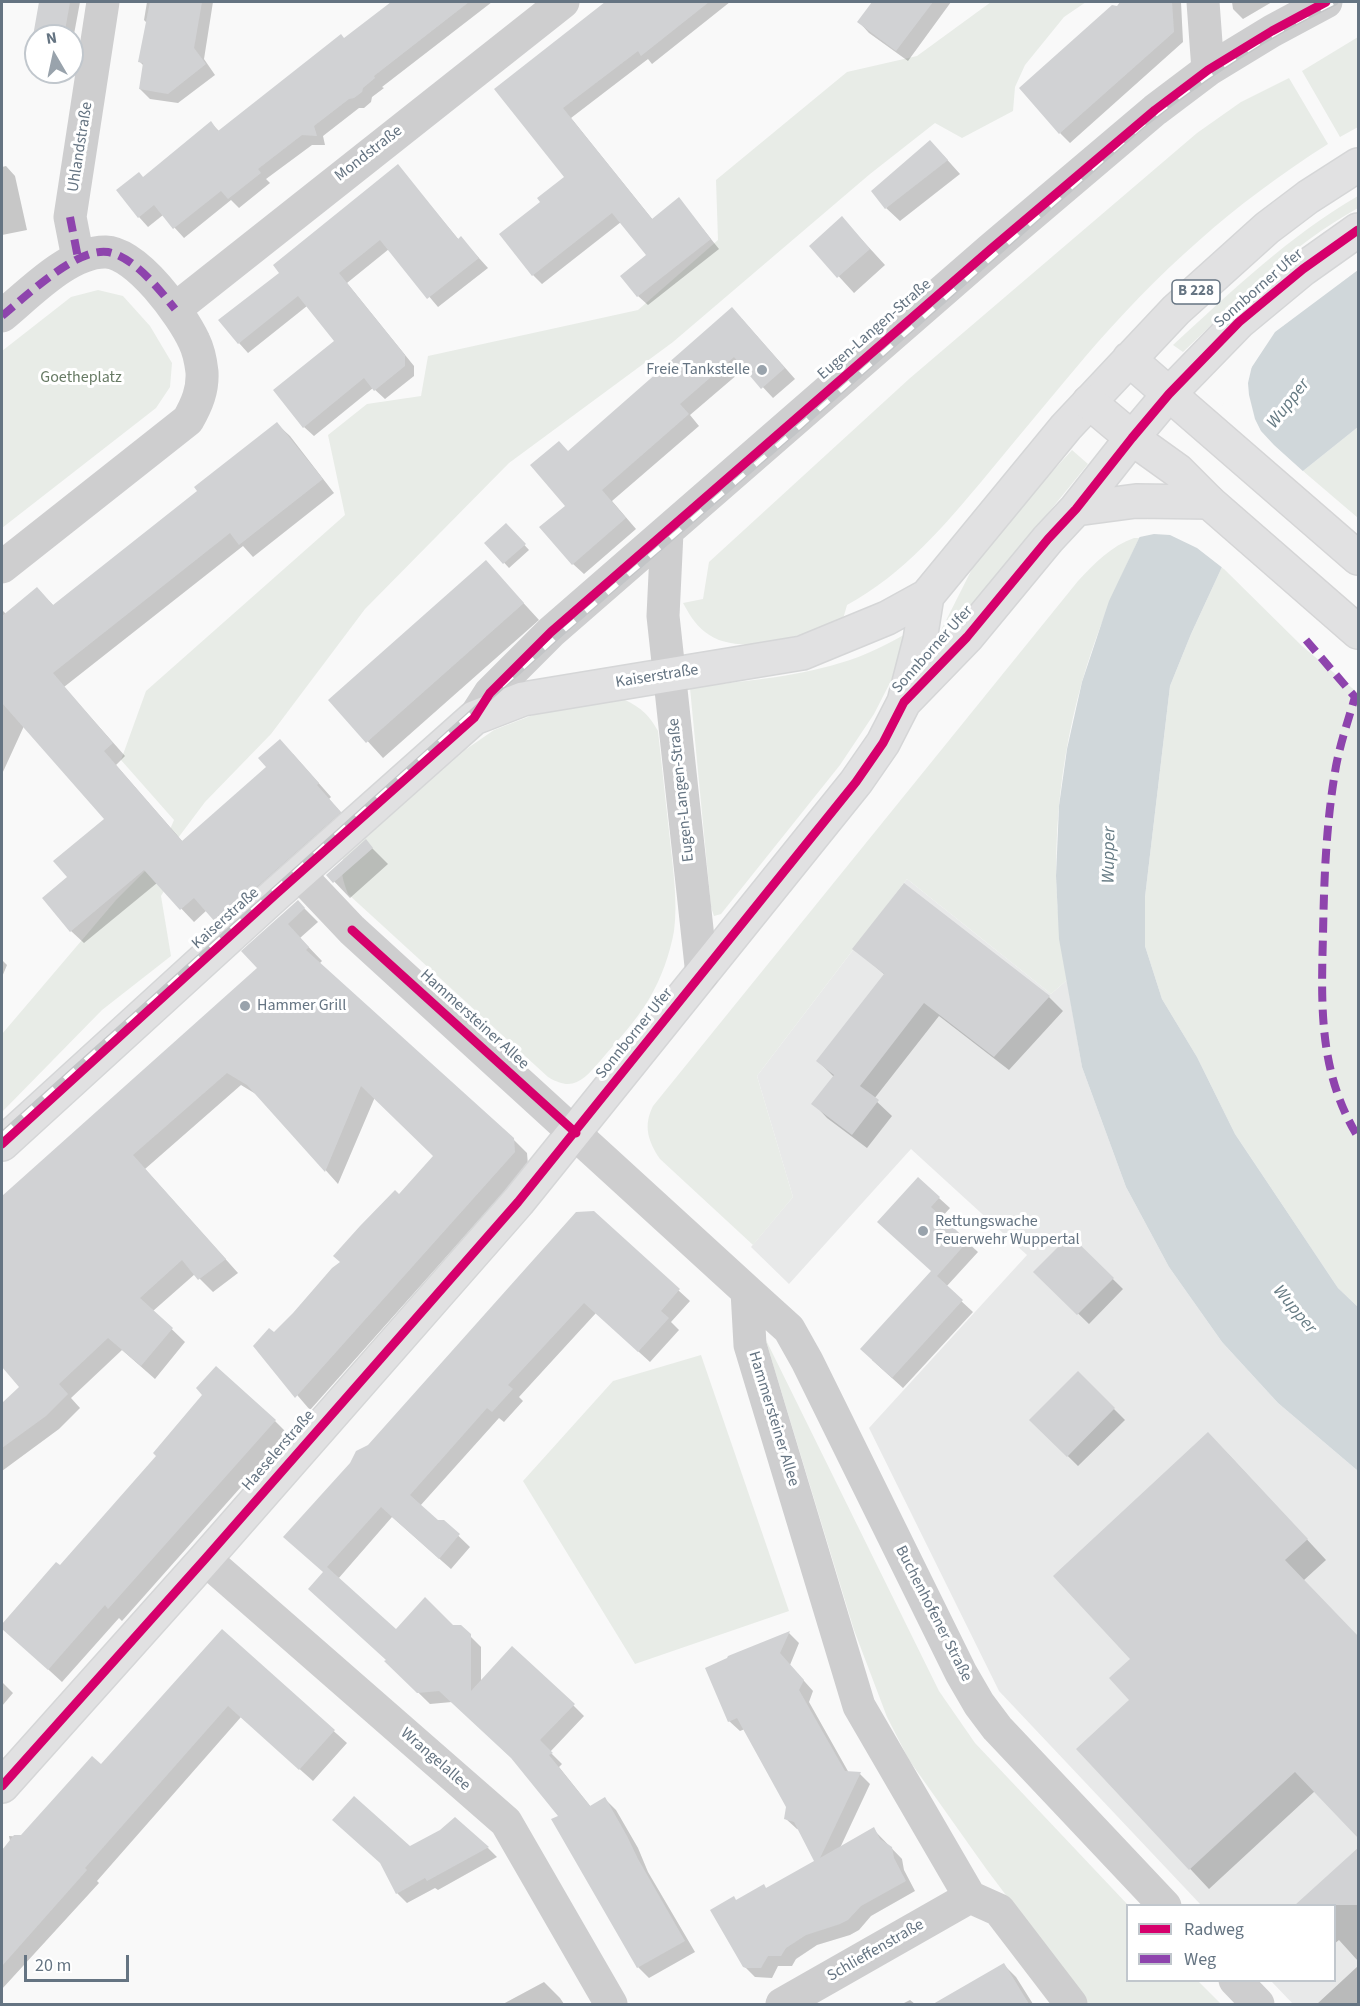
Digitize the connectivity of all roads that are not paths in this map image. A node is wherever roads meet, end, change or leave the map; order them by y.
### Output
1 (103, 2) edge
2 (563, 2) edge
3 (1203, 2) edge
4 (1326, 2) edge
5 (1208, 70) junction
6 (1359, 165) edge
7 (1359, 230) edge
8 (78, 258) junction
9 (175, 309) junction
10 (2, 315) edge
11 (1129, 359) junction
12 (1169, 394) junction
13 (1089, 402) junction
14 (1131, 438) junction
15 (1209, 502) junction
16 (1076, 509) junction
17 (667, 532) junction
18 (1358, 558) edge
19 (2, 567) edge
20 (927, 596) junction
21 (1328, 605) junction
22 (1359, 632) edge
23 (1359, 642) edge
24 (670, 675) junction
25 (904, 702) junction
26 (474, 718) junction
27 (299, 874) junction
28 (702, 975) junction
29 (576, 1133) junction
30 (2, 1144) edge
31 (747, 1291) junction
32 (205, 1559) junction
33 (2, 1786) edge
34 (970, 1897) junction
35 (1164, 1904) edge
36 (1237, 1982) edge
37 (611, 2004) edge
38 (782, 2004) edge
39 (1071, 2004) edge
40 (1258, 2004) edge

1 - 8 street, Uhlandstraße
2 - 9 street, Mondstraße
3 - 5 street
4 - 5 street, Eugen-Langen-Straße
5 - 17 street, Eugen-Langen-Straße
6 - 11 main road, B 228
7 - 12 main road, Sonnborner Ufer
8 - 9 street
8 - 10 street
9 - 19 street
11 - 12 main road
11 - 13 main road, B 228
12 - 14 main road, Sonnborner Ufer
12 - 18 main road
13 - 14 main road
13 - 20 main road, B 228
14 - 15 main road
14 - 16 main road, Sonnborner Ufer
15 - 16 main road
15 - 21 main road
16 - 25 main road, Sonnborner Ufer
17 - 24 street, Eugen-Langen-Straße
17 - 26 street, Eugen-Langen-Straße
20 - 24 main road, Kaiserstraße / B 228
20 - 25 main road, Sonnborner Ufer
21 - 22 main road
21 - 23 main road
24 - 26 main road, Kaiserstraße / B 228
24 - 28 street, Eugen-Langen-Straße
25 - 28 main road, Sonnborner Ufer
26 - 27 main road, Kaiserstraße / B 228
27 - 29 street, Hammersteiner Allee
27 - 30 main road, Kaiserstraße / B 228
28 - 29 main road, Sonnborner Ufer
29 - 31 street, Hammersteiner Allee
29 - 32 main road, Haeselerstraße
31 - 34 street, Hammersteiner Allee
31 - 35 street, Buchenhofener Straße
32 - 33 main road, Haeselerstraße
32 - 37 street, Wrangelallee
34 - 38 street, Schlieffenstraße
34 - 39 street
36 - 40 street

